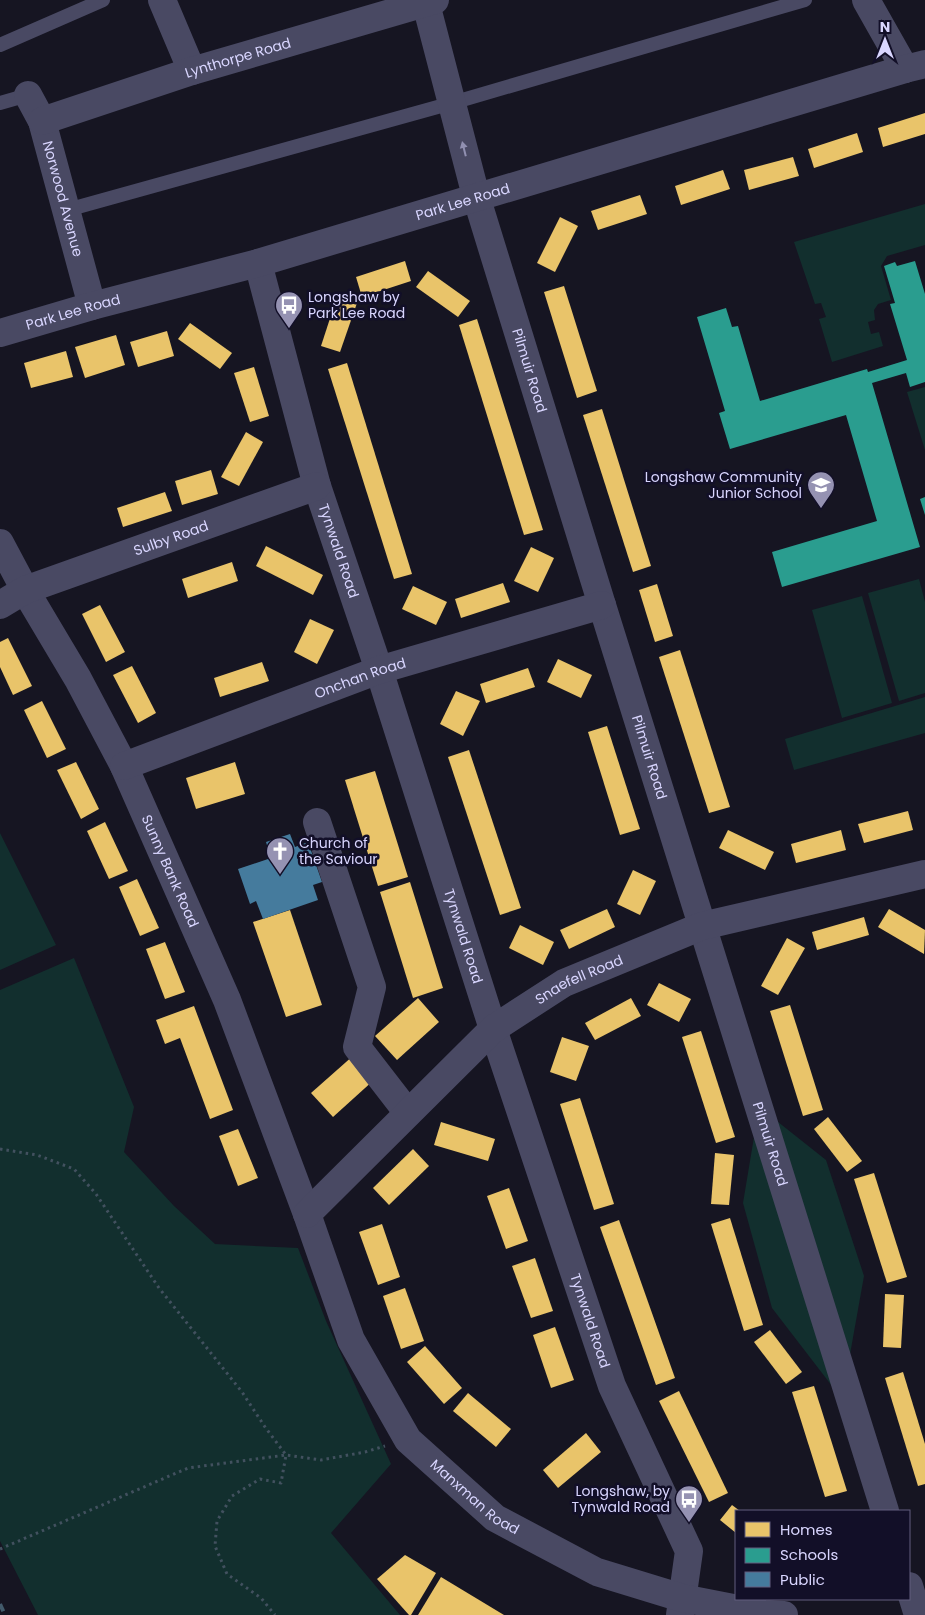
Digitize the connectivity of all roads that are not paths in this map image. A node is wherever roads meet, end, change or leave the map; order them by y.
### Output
1 (103, 0) edge
2 (162, 0) edge
3 (805, 0) edge
4 (866, 0) edge
5 (428, 1) edge
6 (0, 46) edge
7 (915, 66) edge
8 (192, 71) junction
9 (28, 95) joint
10 (0, 103) edge
11 (452, 103) junction
12 (42, 121) junction
13 (476, 196) junction
14 (66, 210) junction
15 (258, 262) junction
16 (92, 306) junction
17 (0, 333) edge
18 (317, 486) junction
19 (0, 543) edge
20 (26, 590) junction
21 (0, 605) edge
22 (602, 605) junction
23 (379, 670) junction
24 (124, 766) junction
25 (317, 822) dead end
26 (925, 874) edge
27 (702, 926) junction
28 (493, 1030) junction
29 (408, 1113) junction
30 (307, 1214) junction
31 (885, 1510) edge
32 (910, 1589) edge
33 (681, 1606) edge
34 (784, 1615) edge
35 (918, 1615) edge

1 - 6 lane
2 - 8 street
3 - 11 lane
4 - 7 street
5 - 8 street, Lynthorpe Road
5 - 11 street, Pilmuir Road
7 - 13 street, Park Lee Road
8 - 12 street, Lynthorpe Road
9 - 10 lane
9 - 12 street, Norwood Avenue
13 -> 11 street, Pilmuir Road
11 - 14 lane
12 - 14 street, Norwood Avenue
13 - 15 street, Park Lee Road
13 - 22 street, Pilmuir Road
14 - 16 street, Norwood Avenue
15 - 16 street, Park Lee Road
15 - 18 street, Tynwald Road
16 - 17 street, Park Lee Road
18 - 20 street, Sulby Road
18 - 23 street, Tynwald Road
19 - 20 street, Sunny Bank Road
20 - 21 street, Sulby Road
20 - 24 street, Sunny Bank Road
22 - 23 street, Onchan Road
22 - 27 street, Pilmuir Road
23 - 24 street, Onchan Road
23 - 28 street, Tynwald Road
24 - 30 street, Sunny Bank Road
25 - 29 street
26 - 27 street, Snaefell Road
27 - 28 street, Snaefell Road
27 - 31 street, Pilmuir Road
28 - 29 street, Snaefell Road
28 - 33 street, Tynwald Road
29 - 30 street, Snaefell Road
30 - 33 street, Manxman Road
32 - 35 street
33 - 34 street, Manxman Road

